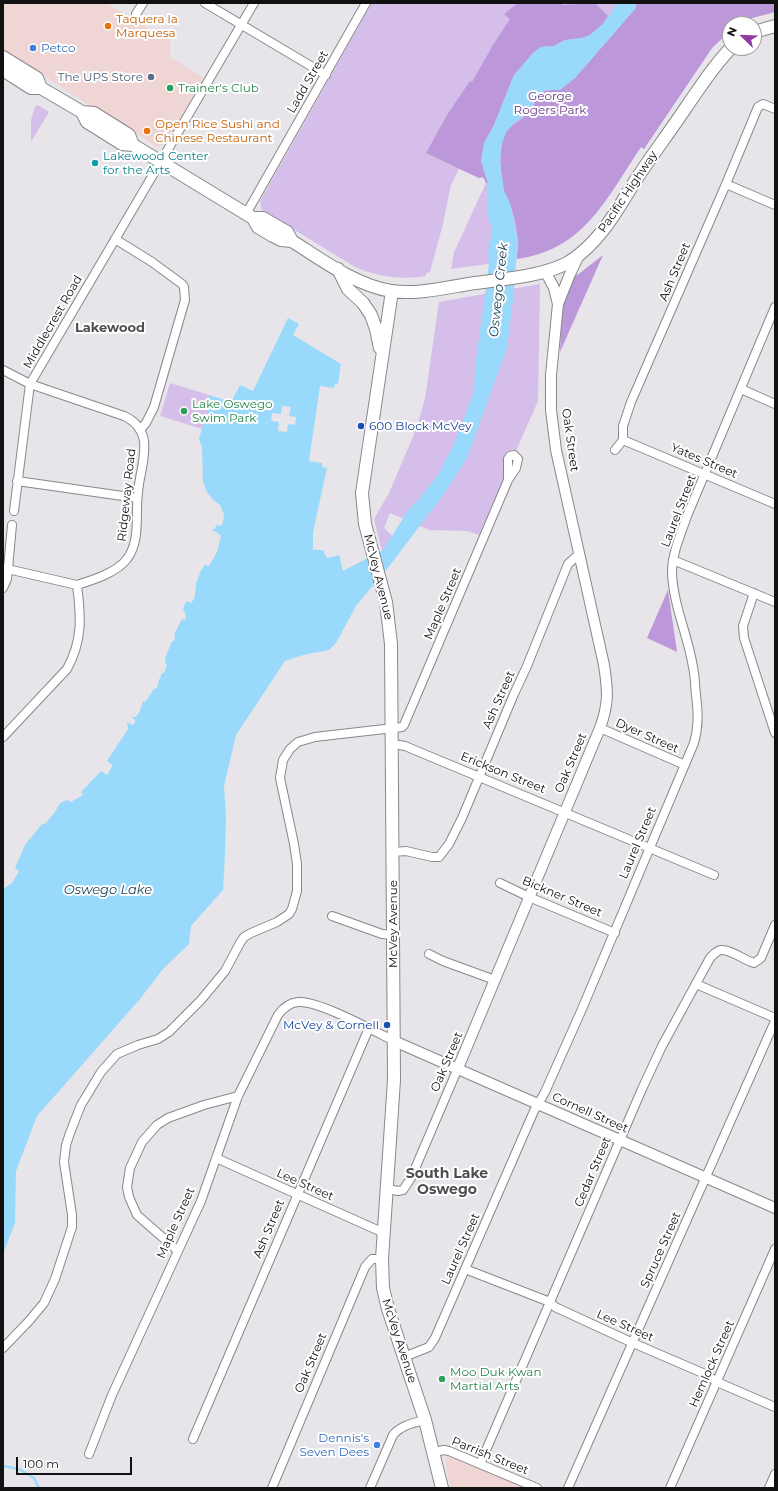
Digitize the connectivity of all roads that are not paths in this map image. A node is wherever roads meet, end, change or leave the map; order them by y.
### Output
1 (143, 3) edge
2 (205, 3) edge
3 (254, 3) edge
4 (366, 3) edge
5 (136, 14) dead end
6 (241, 24) junction
7 (775, 26) edge
8 (762, 30) edge
9 (724, 56) edge
10 (3, 57) edge
11 (3, 70) edge
12 (326, 75) junction
13 (41, 88) junction
14 (775, 109) edge
15 (161, 162) junction
16 (726, 184) junction
17 (775, 205) edge
18 (249, 216) junction
19 (115, 240) junction
20 (580, 253) junction
21 (338, 269) junction
22 (541, 272) junction
23 (392, 291) junction
24 (558, 304) junction
25 (775, 307) edge
26 (382, 355) junction
27 (3, 370) edge
28 (30, 384) junction
29 (740, 389) junction
30 (775, 404) edge
31 (140, 430) junction
32 (623, 440) junction
33 (615, 450) dead end
34 (706, 474) junction
35 (508, 480) dead end
36 (17, 481) junction
37 (137, 498) junction
38 (775, 504) edge
39 (14, 511) dead end
40 (12, 525) dead end
41 (579, 554) junction
42 (673, 560) junction
43 (5, 568) edge
44 (76, 585) junction
45 (3, 588) edge
46 (754, 593) junction
47 (775, 602) edge
48 (773, 718) edge
49 (392, 728) junction
50 (600, 728) junction
51 (775, 733) edge
52 (3, 737) edge
53 (392, 744) junction
54 (685, 765) junction
55 (479, 776) junction
56 (565, 812) junction
57 (650, 847) junction
58 (393, 852) junction
59 (714, 875) dead end
60 (500, 883) dead end
61 (529, 897) junction
62 (332, 916) dead end
63 (775, 926) edge
64 (615, 933) junction
65 (393, 935) junction
66 (429, 954) dead end
67 (495, 980) junction
68 (696, 984) junction
69 (775, 1018) edge
70 (775, 1021) edge
71 (369, 1028) junction
72 (394, 1041) junction
73 (458, 1068) junction
74 (238, 1096) junction
75 (539, 1104) junction
76 (620, 1140) junction
77 (216, 1158) junction
78 (706, 1178) junction
79 (388, 1189) junction
80 (297, 1195) junction
81 (775, 1208) edge
82 (384, 1232) junction
83 (775, 1249) edge
84 (177, 1250) junction
85 (382, 1259) junction
86 (465, 1269) junction
87 (550, 1302) junction
88 (633, 1343) junction
89 (3, 1348) edge
90 (404, 1357) junction
91 (717, 1382) junction
92 (775, 1407) edge
93 (425, 1420) junction
94 (193, 1439) dead end
95 (434, 1452) junction
96 (89, 1454) dead end
97 (480, 1464) junction
98 (775, 1474) edge
99 (272, 1488) edge
100 (370, 1488) edge
101 (442, 1488) edge
102 (536, 1488) edge
103 (568, 1488) edge
104 (670, 1488) edge
105 (769, 1488) edge

1 - 5 street
2 - 6 street
3 - 6 street, Middlecrest Road
4 - 12 street, Ladd Street
6 - 12 street
6 - 15 street, Middlecrest Road
7 - 8 main road
9 - 20 main road, Pacific Highway
10 - 13 main road
11 - 13 main road
12 - 18 street, Ladd Street
13 - 15 main road, Pacific Highway
14 - 16 street, Ash Street
15 - 18 main road, Pacific Highway
15 - 19 street, Middlecrest Road
16 - 17 street
16 - 32 street, Ash Street
18 - 21 main road, Pacific Highway
19 - 28 street, Middlecrest Road
19 - 31 street
20 - 22 main road, Pacific Highway
20 - 24 street, Oak Street
21 - 23 main road, Pacific Highway
21 - 26 main road, McVey Avenue
22 - 23 main road, Pacific Highway
22 - 24 street, Oak Street
23 - 26 main road, McVey Avenue
24 - 41 street, Oak Street
25 - 29 street, Laurel Street
26 - 49 main road, McVey Avenue
27 - 28 street
28 - 31 street
28 - 36 street, Middlecrest Road
29 - 30 street
29 - 34 street, Laurel Street
31 - 37 street, Ridgeway Road
32 - 33 street
32 - 34 street, Yates Street
34 - 38 street, Yates Street
34 - 42 street, Laurel Street
35 - 49 street, Maple Street
36 - 37 street
36 - 39 street, Middlecrest Road
37 - 44 street, Ridgeway Road
40 - 43 street
41 - 50 street, Oak Street
41 - 55 street, Ash Street
42 - 46 street
42 - 54 street, Laurel Street
43 - 44 street
43 - 45 street
44 - 52 street
46 - 47 street
46 - 48 street
48 - 51 street
49 - 53 main road, McVey Avenue
49 - 89 street
50 - 54 street, Dyer Street
50 - 56 street, Oak Street
53 - 55 street, Erickson Street
53 - 58 main road, McVey Avenue
54 - 57 street, Laurel Street
55 - 56 street, Erickson Street
55 - 58 street, Ash Street
56 - 57 street, Erickson Street
56 - 61 street, Oak Street
57 - 59 street, Erickson Street
57 - 64 street, Laurel Street
58 - 65 main road, McVey Avenue
60 - 61 street, Bickner Street
61 - 64 street, Bickner Street
61 - 67 street, Oak Street
62 - 65 street
63 - 68 street, Cedar Street
64 - 75 street, Laurel Street
65 - 72 main road, McVey Avenue
66 - 67 street
67 - 73 street, Oak Street
68 - 69 street
68 - 76 street, Cedar Street
70 - 78 street, Spruce Street
71 - 72 street
71 - 74 street, Maple Street
71 - 80 street, Ash Street
72 - 73 street, Cornell Street
72 - 79 main road, McVey Avenue
73 - 75 street, Cornell Street
73 - 79 street, Oak Street
74 - 77 street, Maple Street
74 - 84 street
75 - 76 street, Cornell Street
75 - 86 street, Laurel Street
76 - 78 street, Cornell Street
76 - 87 street, Cedar Street
77 - 80 street, Lee Street
77 - 84 street, Maple Street
78 - 81 street, Cornell Street
78 - 88 street, Spruce Street
79 - 82 main road, McVey Avenue
80 - 82 street, Lee Street
80 - 94 street, Ash Street
82 - 85 main road, McVey Avenue
83 - 91 street, Hemlock Street
84 - 96 street, Maple Street
85 - 90 main road, McVey Avenue
85 - 99 street, Oak Street
86 - 87 street, Lee Street
86 - 90 street, Laurel Street
87 - 88 street, Lee Street
87 - 97 street, Cedar Street
88 - 91 street, Lee Street
88 - 103 street, Spruce Street
90 - 93 main road, McVey Avenue
91 - 92 street, Lee Street
91 - 104 street, Hemlock Street
93 - 95 main road, McVey Avenue
93 - 100 street
95 - 97 street, Parrish Street
95 - 101 main road, McVey Avenue
97 - 102 street, Parrish Street
98 - 105 street

